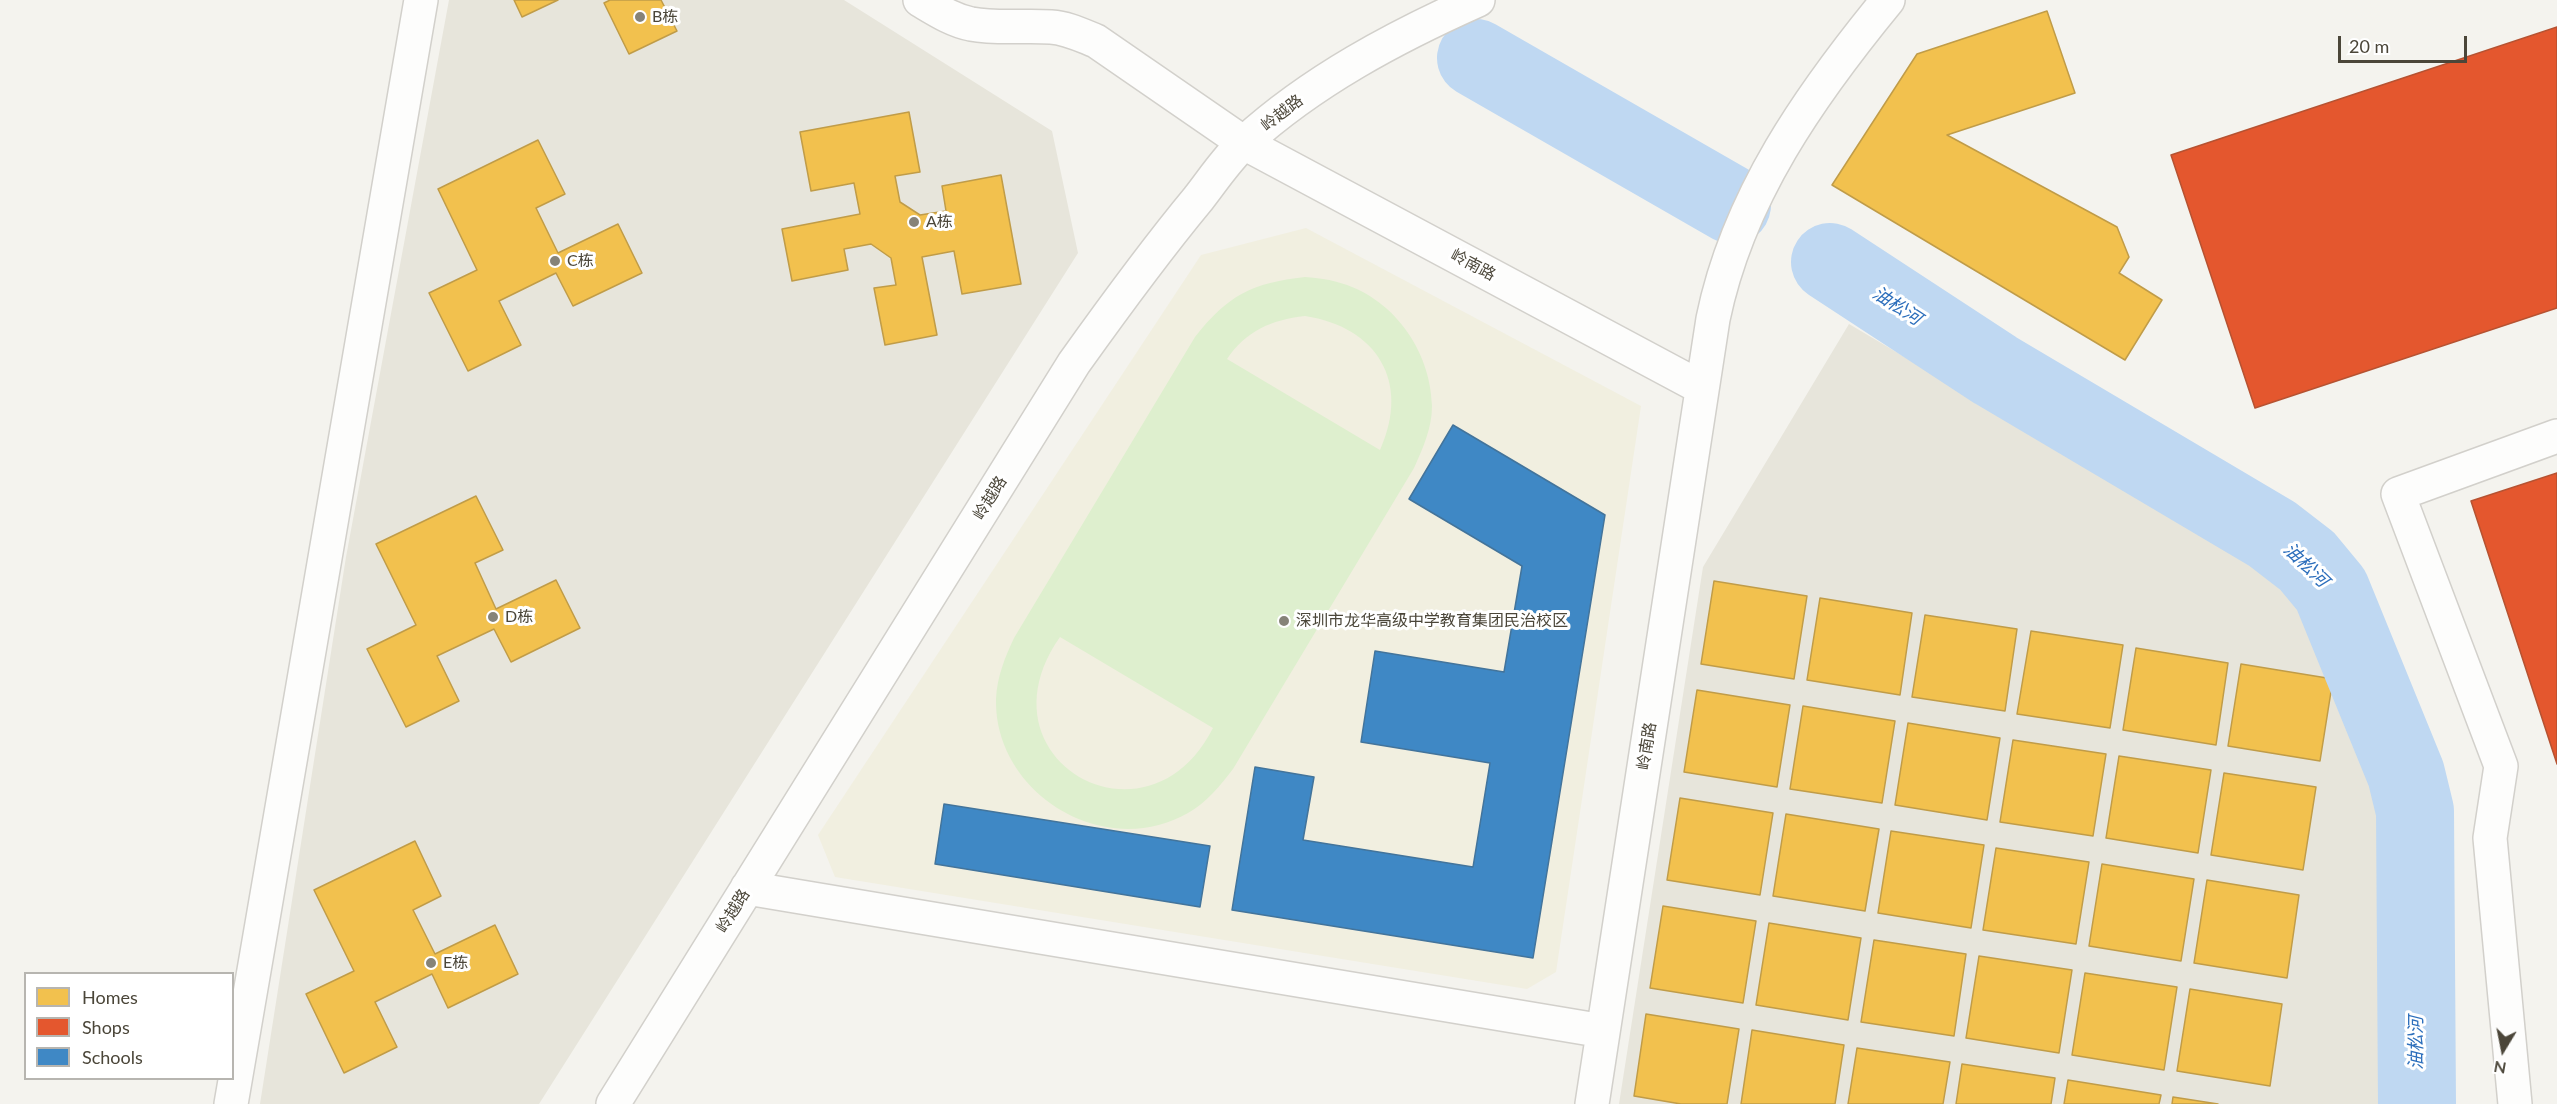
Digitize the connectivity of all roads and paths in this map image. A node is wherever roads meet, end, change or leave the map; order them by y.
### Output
1 (421, 0) edge
2 (921, 0) edge
3 (1478, 0) edge
4 (1888, 0) edge
5 (1244, 143) junction
6 (1702, 387) junction
7 (2557, 436) edge
8 (747, 888) junction
9 (1604, 1030) junction
10 (231, 1104) edge
11 (613, 1104) edge
12 (1592, 1104) edge
13 (2516, 1104) edge

1 - 10 street
2 - 5 street, 岭南路
3 - 5 street, 岭越路
4 - 6 street, 岭南路
5 - 6 street, 岭南路
5 - 8 street, 岭越路
6 - 9 street, 岭南路
7 - 13 street
8 - 9 street
8 - 11 street, 岭越路
9 - 12 street, 岭南路

